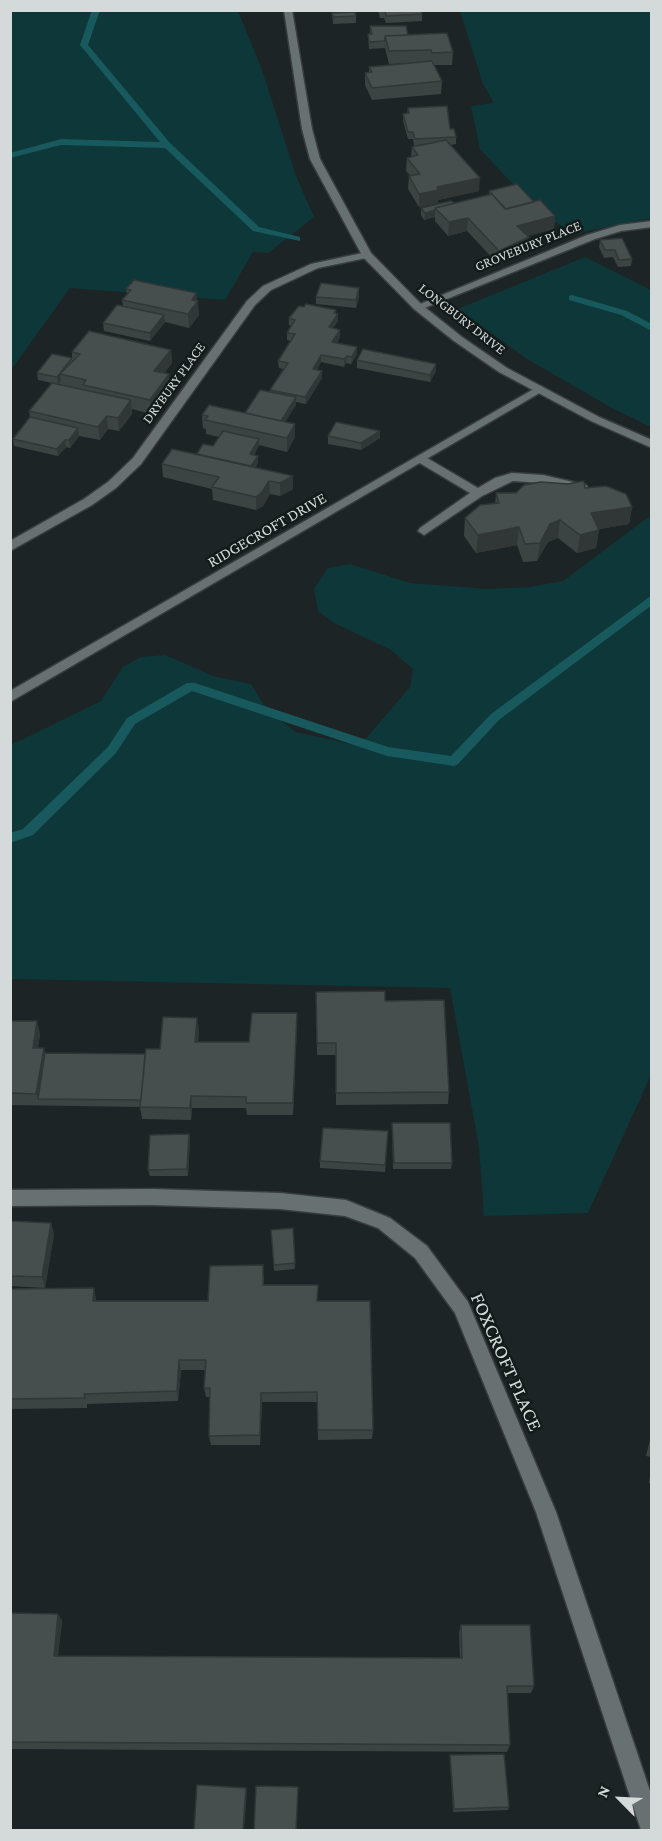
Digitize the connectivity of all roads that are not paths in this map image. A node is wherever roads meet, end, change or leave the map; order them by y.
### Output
1 (288, 10) edge
2 (651, 224) edge
3 (367, 255) junction
4 (418, 307) junction
5 (539, 389) junction
6 (651, 445) edge
7 (422, 459) junction
8 (595, 491) edge
9 (478, 493) junction
10 (424, 531) dead end
11 (10, 547) edge
12 (10, 697) edge
13 (10, 1198) edge
14 (651, 1830) edge

1 - 3 street, LONGBURY DRIVE
2 - 4 street, GROVEBURY PLACE
3 - 4 street, LONGBURY DRIVE
3 - 11 street, DRYBURY PLACE
4 - 5 street, LONGBURY DRIVE
5 - 6 street, LONGBURY DRIVE
5 - 7 street, RIDGECROFT DRIVE
7 - 9 street
7 - 12 street, RIDGECROFT DRIVE
8 - 9 street
9 - 10 street
13 - 14 street, FOXCROFT PLACE

